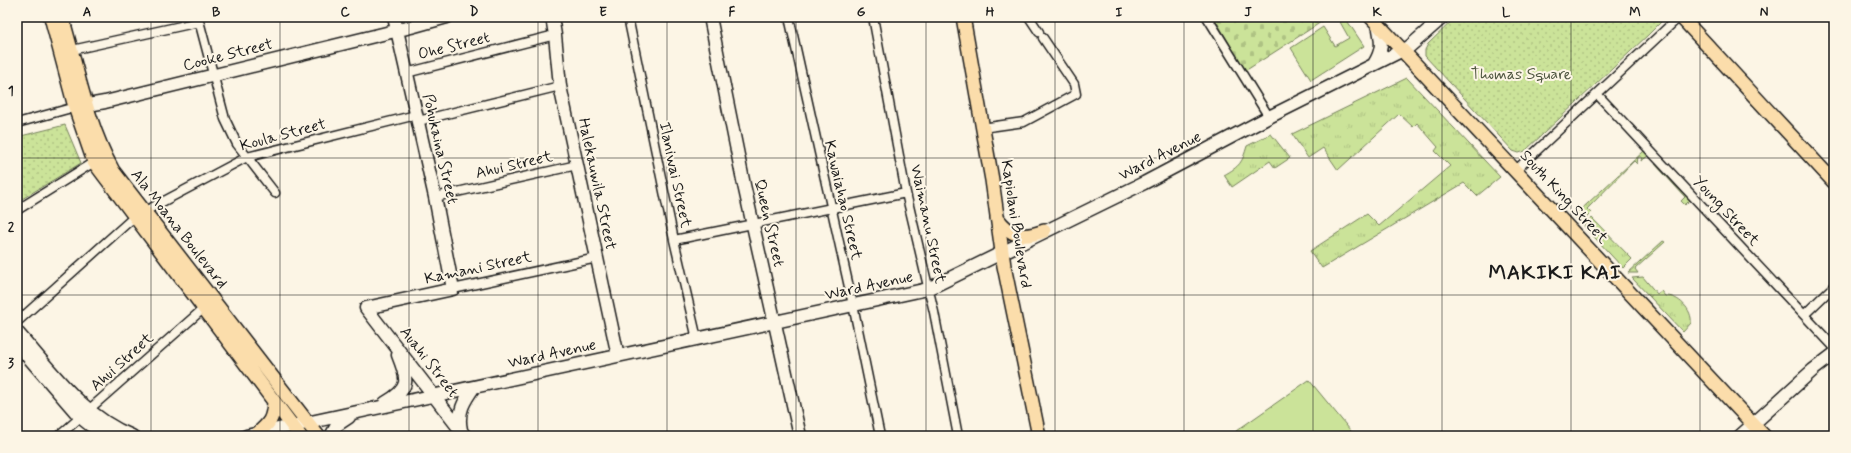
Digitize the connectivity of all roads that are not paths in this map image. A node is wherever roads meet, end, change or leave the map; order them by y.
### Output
1 (50, 17) edge
2 (62, 17) edge
3 (394, 17) edge
4 (447, 17) edge
5 (552, 17) edge
6 (628, 17) edge
7 (710, 17) edge
8 (789, 17) edge
9 (873, 17) edge
10 (963, 17) edge
11 (1029, 17) edge
12 (1207, 17) edge
13 (1443, 17) edge
14 (1680, 17) edge
15 (198, 20) edge
16 (1374, 20) edge
17 (397, 31) junction
18 (555, 35) junction
19 (72, 50) junction
20 (1402, 50) junction
21 (1374, 64) junction
22 (406, 73) junction
23 (213, 75) junction
24 (560, 86) junction
25 (1597, 94) junction
26 (81, 106) junction
27 (1269, 117) junction
28 (417, 118) junction
29 (17, 123) edge
30 (982, 128) junction
31 (247, 157) junction
32 (94, 162) junction
33 (577, 165) junction
34 (1515, 171) junction
35 (1834, 182) edge
36 (275, 193) dead end
37 (906, 193) junction
38 (435, 197) junction
39 (830, 209) junction
40 (17, 210) edge
41 (140, 215) junction
42 (997, 218) junction
43 (754, 225) junction
44 (1044, 231) junction
45 (674, 240) junction
46 (1002, 252) junction
47 (596, 258) junction
48 (1834, 286) edge
49 (453, 289) junction
50 (928, 289) junction
51 (853, 305) junction
52 (366, 308) joint
53 (203, 309) junction
54 (1804, 315) junction
55 (17, 322) edge
56 (775, 322) junction
57 (17, 332) edge
58 (697, 339) junction
59 (394, 342) junction
60 (17, 344) edge
61 (1834, 347) edge
62 (1834, 354) edge
63 (618, 356) junction
64 (474, 387) junction
65 (435, 395) junction
66 (274, 402) junction
67 (368, 410) junction
68 (84, 414) junction
69 (306, 423) junction
70 (1753, 424) junction
71 (296, 431) edge
72 (463, 433) edge
73 (252, 435) edge
74 (59, 436) edge
75 (108, 436) edge
76 (132, 436) edge
77 (318, 436) edge
78 (331, 436) edge
79 (800, 436) edge
80 (880, 436) edge
81 (958, 436) edge
82 (1039, 436) edge
83 (1740, 436) edge
84 (1764, 436) edge

1 - 26 main road, Ala Moana Boulevard
2 - 19 main road, Ala Moana Boulevard
3 - 17 street, Pohukaina Street
4 - 17 street, Cooke Street
5 - 18 street, Halekauwila Street
6 - 45 street, Ilaniwai Street
7 - 43 street, Queen Street
8 - 39 street, Kawaiahao Street
9 - 37 street, Waimanu Street
10 - 30 main road, Kapiolani Boulevard
11 - 30 street
12 - 27 street
13 - 20 street, Ward Avenue
14 - 25 street
14 - 35 main road
15 - 19 street
15 - 23 street
16 - 20 main road, South King Street
16 - 21 street
17 - 22 street, Pohukaina Street
17 - 23 street, Cooke Street
18 - 22 street, Ohe Street
18 - 24 street, Halekauwila Street
19 - 26 main road, Ala Moana Boulevard
20 - 21 street, Ward Avenue
20 - 34 main road, South King Street
21 - 27 street, Ward Avenue
22 - 28 street, Pohukaina Street
23 - 26 street, Cooke Street
23 - 31 street
24 - 28 street, Koula Street
24 - 33 street, Halekauwila Street
25 - 34 street
25 - 54 street, Young Street
26 - 29 street, Cooke Street
26 - 32 main road, Ala Moana Boulevard
26 - 41 main road, Ala Moana Boulevard
27 - 44 street, Ward Avenue
28 - 31 street, Koula Street
28 - 38 street, Pohukaina Street
30 - 42 main road, Kapiolani Boulevard
31 - 36 street
31 - 41 street, Koula Street
32 - 40 street
32 - 41 main road, Ala Moana Boulevard
33 - 38 street, Ahui Street
33 - 47 street, Halekauwila Street
34 - 70 main road, South King Street
37 - 39 street
37 - 50 street, Waimanu Street
38 - 49 street, Pohukaina Street
39 - 43 street
39 - 51 street, Kawaiahao Street
41 - 53 main road, Ala Moana Boulevard
41 - 55 street, Koula Street
41 - 69 main road, Ala Moana Boulevard
42 - 44 main road
42 - 46 main road, Kapiolani Boulevard
43 - 45 street
43 - 56 street, Queen Street
44 - 46 street, Ward Avenue
45 - 58 street, Ilaniwai Street
46 - 50 street, Ward Avenue
46 - 82 main road, Kapiolani Boulevard
47 - 49 street, Kamani Street
47 - 63 street, Halekauwila Street
48 - 54 street
49 - 52 street, Kamani Street
50 - 51 street, Ward Avenue
50 - 81 street, Waimanu Street
51 - 56 street, Ward Avenue
51 - 80 street, Kawaiahao Street
52 - 59 street, Auahi Street
53 - 66 main road, Ala Moana Boulevard
53 - 68 street, Ahui Street
54 - 61 street, Young Street
56 - 58 street, Ward Avenue
56 - 79 street, Queen Street
57 - 68 street
58 - 63 street, Ward Avenue
59 - 65 street, Auahi Street
59 - 67 street
60 - 68 street
62 - 70 street
63 - 64 street, Ward Avenue
64 - 65 street, Ward Avenue
64 - 72 street
65 - 67 street, Ward Avenue
65 - 72 street, Auahi Street
66 - 71 main road, Ala Moana Boulevard
66 - 73 main road
67 - 69 street, Ward Avenue
67 - 78 street
68 - 74 street, Ahui Street
68 - 75 street
68 - 76 street
69 - 71 street, Ward Avenue
69 - 77 main road, Ala Moana Boulevard
70 - 83 street
70 - 84 main road, South King Street
71 - 73 street, Ward Avenue

